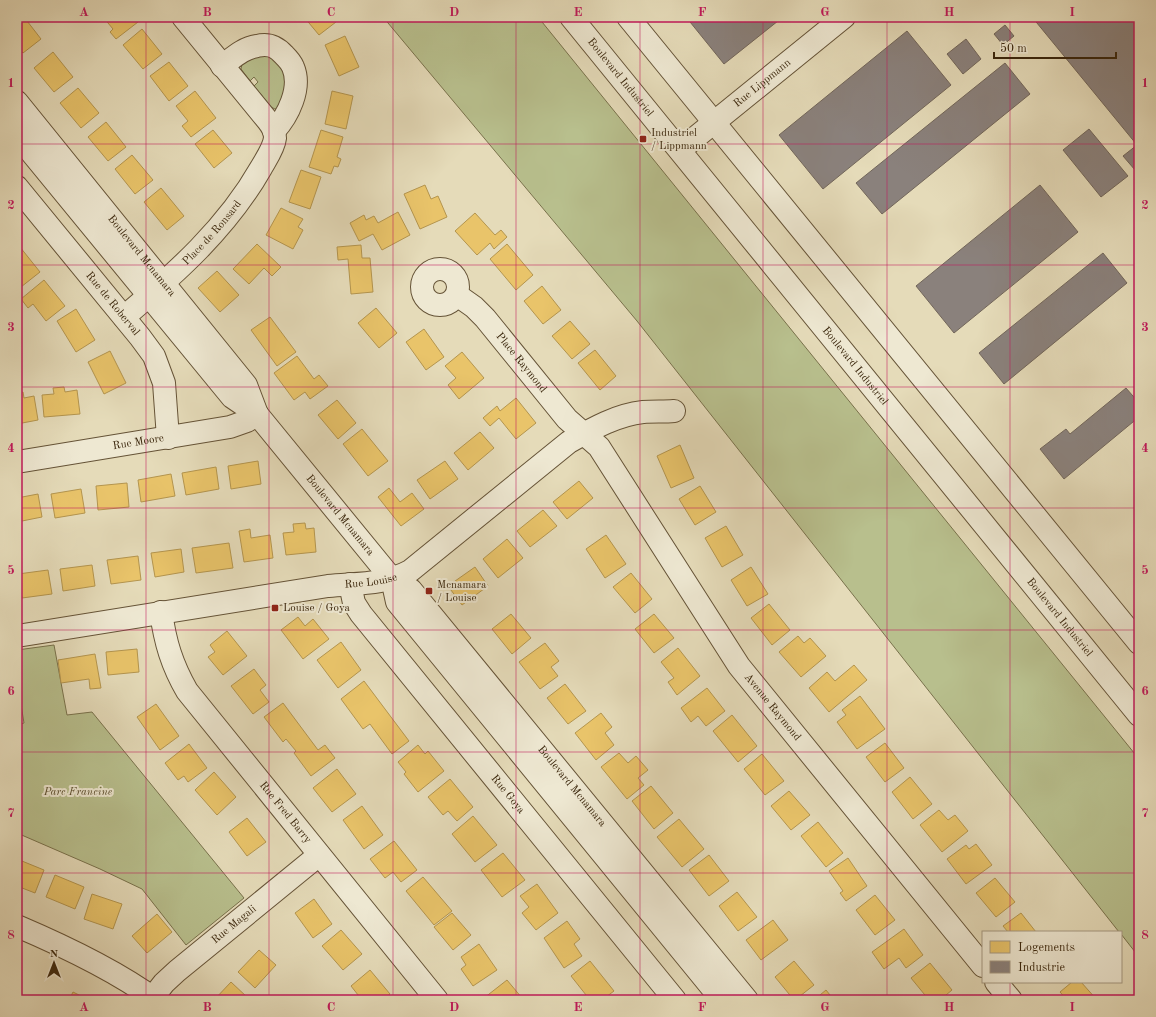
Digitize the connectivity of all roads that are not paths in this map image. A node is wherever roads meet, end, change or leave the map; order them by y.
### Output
1 (183, 17) edge
2 (572, 17) edge
3 (628, 17) edge
4 (844, 17) edge
5 (222, 66) junction
6 (17, 102) edge
7 (715, 123) junction
8 (274, 132) junction
9 (17, 135) edge
10 (680, 150) junction
11 (17, 187) edge
12 (156, 290) junction
13 (457, 295) dead end
14 (124, 317) junction
15 (674, 411) dead end
16 (257, 414) junction
17 (583, 433) junction
18 (168, 438) junction
19 (17, 462) edge
20 (392, 579) junction
21 (350, 584) junction
22 (161, 612) junction
23 (17, 636) edge
24 (1139, 643) edge
25 (1139, 715) edge
26 (319, 855) junction
27 (17, 926) edge
28 (982, 965) edge
29 (997, 983) edge
30 (154, 999) edge
31 (437, 1000) edge
32 (675, 1000) edge
33 (722, 1000) edge
34 (747, 1000) edge
35 (1011, 1000) edge

1 - 5 street
2 - 10 street, Boulevard Industriel
3 - 7 street
4 - 7 street, Rue Lippmann
5 - 8 street
5 - 8 street, Place de Ronsard
6 - 12 street, Boulevard Mcnamara
7 - 10 street, Rue Lippmann
7 - 24 street
8 - 12 street, Place de Ronsard
9 - 12 street, Boulevard Mcnamara
10 - 25 street, Boulevard Industriel
11 - 14 street, Rue de Roberval
12 - 14 street, Place de Ronsard
12 - 16 street, Boulevard Mcnamara
13 - 17 street, Place Raymond
14 - 18 street, Rue de Roberval
15 - 17 street, Rue Louise
16 - 18 street, Rue Moore
16 - 20 street, Boulevard Mcnamara
17 - 20 street, Rue Louise
17 - 28 street, Avenue Raymond
18 - 19 street, Rue Moore
20 - 21 street, Rue Louise
20 - 33 street, Boulevard Mcnamara
20 - 34 street, Boulevard Mcnamara
21 - 22 street, Rue Louise
21 - 32 street, Rue Goya
22 - 23 street, Rue Louise
22 - 26 street, Rue Fred Barry
26 - 30 street, Rue Magali
26 - 31 street, Rue Fred Barry
27 - 30 street
29 - 35 street

